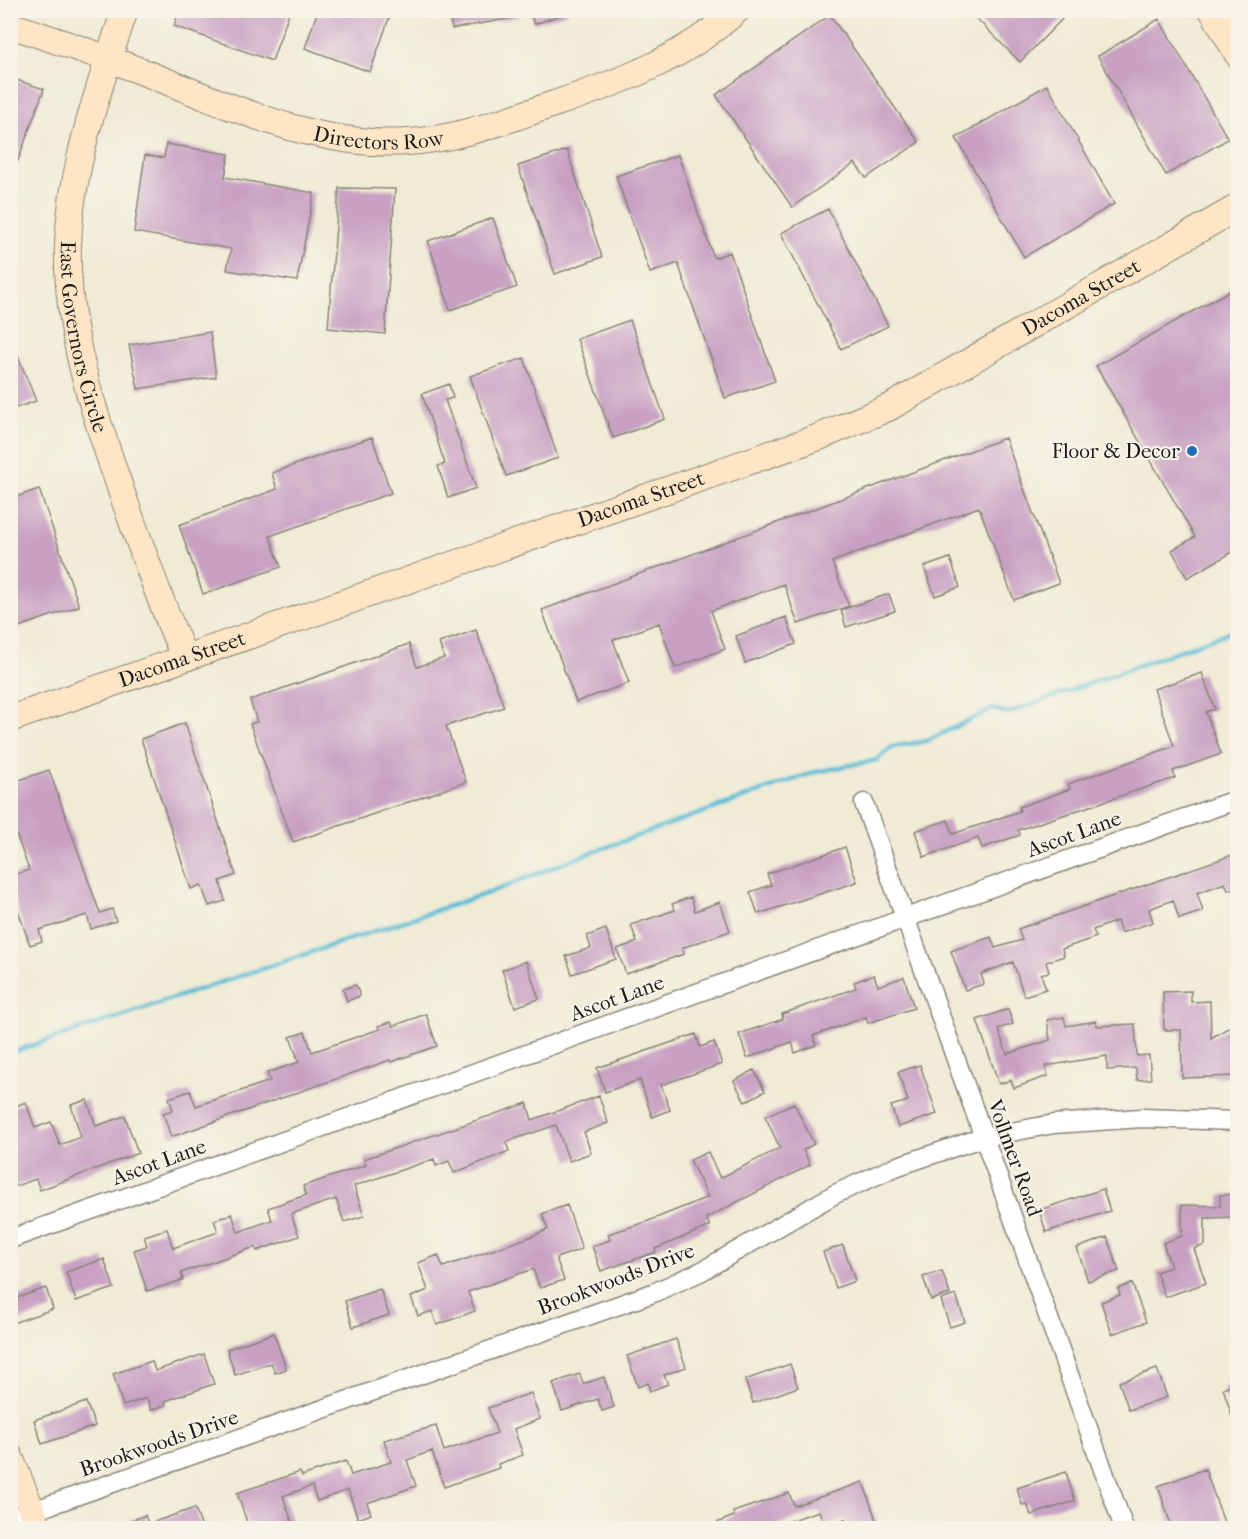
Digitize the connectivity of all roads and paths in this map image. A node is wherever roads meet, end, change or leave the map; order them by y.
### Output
1 (125, 10) edge
2 (737, 10) edge
3 (1212, 10) edge
4 (10, 25) edge
5 (1238, 55) edge
6 (108, 58) junction
7 (1238, 207) edge
8 (184, 656) junction
9 (10, 718) edge
10 (1238, 799) edge
11 (864, 803) dead end
12 (906, 919) junction
13 (1238, 1121) edge
14 (984, 1137) junction
15 (10, 1239) edge
16 (10, 1457) edge
17 (27, 1520) edge
18 (1124, 1528) edge

1 - 6 street, East Governors Circle
2 - 6 street, Directors Row
3 - 5 street
4 - 6 street, Directors Row
6 - 8 street, East Governors Circle
7 - 8 street, Dacoma Street
8 - 9 street, Dacoma Street
10 - 12 street, Ascot Lane
11 - 12 street, Vollmer Road
12 - 14 street, Vollmer Road
12 - 15 street, Ascot Lane
13 - 14 street, Brookwoods Drive
14 - 17 street, Brookwoods Drive
14 - 18 street, Vollmer Road
16 - 17 street

